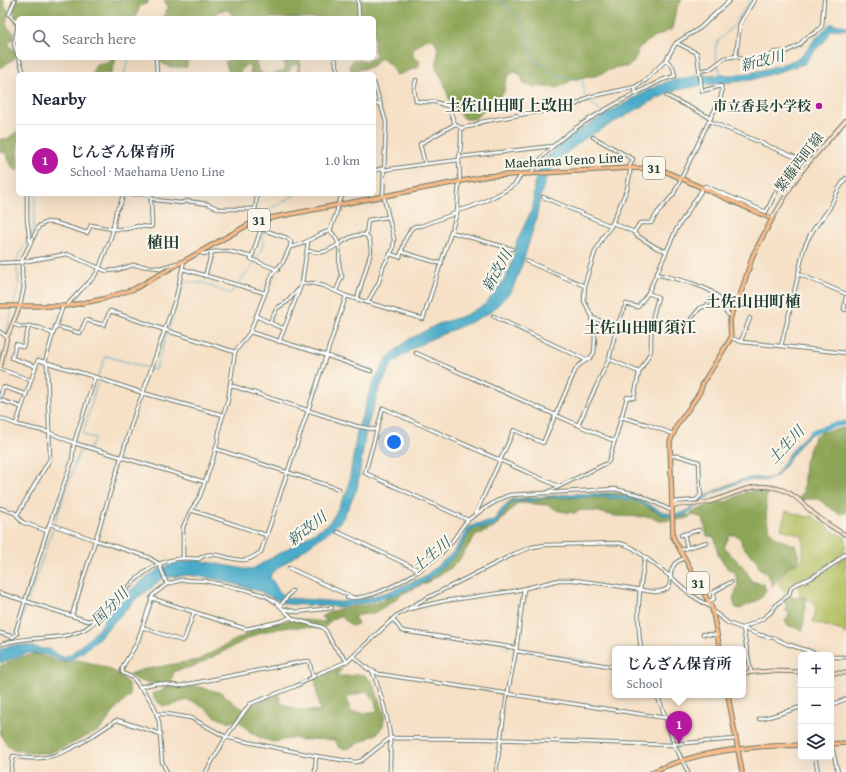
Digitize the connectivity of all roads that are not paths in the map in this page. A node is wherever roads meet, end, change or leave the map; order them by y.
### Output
1 (15, 0) edge
2 (358, 0) edge
3 (730, 0) edge
4 (754, 0) edge
5 (824, 0) edge
6 (359, 16) edge
7 (16, 23) edge
8 (16, 34) edge
9 (676, 43) junction
10 (16, 50) edge
11 (736, 56) junction
12 (19, 60) edge
13 (156, 60) edge
14 (335, 60) edge
15 (666, 60) junction
16 (700, 71) junction
17 (23, 72) edge
18 (157, 72) edge
19 (339, 72) edge
20 (416, 80) dead end
21 (635, 87) junction
22 (376, 90) edge
23 (636, 93) junction
24 (667, 96) dead end
25 (376, 104) edge
26 (380, 104) junction
27 (710, 119) junction
28 (846, 120) edge
29 (455, 124) junction
30 (461, 128) junction
31 (593, 137) dead end
32 (554, 146) junction
33 (459, 158) junction
34 (425, 164) junction
35 (630, 168) junction
36 (383, 169) junction
37 (376, 171) edge
38 (521, 174) junction
39 (532, 174) junction
40 (682, 178) junction
41 (846, 178) edge
42 (459, 182) junction
43 (703, 188) junction
44 (27, 196) edge
45 (123, 196) edge
46 (257, 196) edge
47 (343, 196) edge
48 (383, 196) junction
49 (543, 197) dead end
50 (152, 198) joint
51 (338, 205) junction
52 (255, 209) junction
53 (457, 212) junction
54 (388, 216) junction
55 (772, 219) junction
56 (256, 221) junction
57 (612, 224) junction
58 (112, 229) junction
59 (261, 229) junction
60 (330, 231) junction
61 (451, 232) junction
62 (634, 232) junction
63 (366, 235) junction
64 (308, 241) junction
65 (30, 243) junction
66 (339, 244) junction
67 (290, 247) junction
68 (512, 250) dead end
69 (307, 251) junction
70 (666, 251) junction
71 (200, 252) junction
72 (212, 252) junction
73 (402, 252) junction
74 (390, 254) junction
75 (252, 257) junction
76 (184, 261) junction
77 (526, 261) dead end
78 (22, 262) junction
79 (0, 263) edge
80 (442, 264) junction
81 (99, 268) junction
82 (183, 269) junction
83 (278, 270) junction
84 (656, 274) junction
85 (799, 274) junction
86 (205, 276) junction
87 (302, 283) junction
88 (585, 286) junction
89 (299, 290) junction
90 (336, 291) junction
91 (265, 293) junction
92 (648, 293) junction
93 (846, 294) edge
94 (716, 295) junction
95 (346, 296) junction
96 (846, 298) edge
97 (357, 299) junction
98 (367, 303) junction
99 (0, 306) edge
100 (20, 306) junction
101 (65, 306) junction
102 (846, 310) edge
103 (256, 316) junction
104 (493, 316) dead end
105 (731, 316) junction
106 (592, 318) junction
107 (750, 318) dead end
108 (691, 319) dead end
109 (270, 322) junction
110 (13, 324) junction
111 (29, 326) junction
112 (55, 326) junction
113 (617, 326) junction
114 (284, 328) junction
115 (165, 330) junction
116 (0, 332) edge
117 (250, 332) junction
118 (53, 334) junction
119 (8, 337) junction
120 (731, 338) junction
121 (741, 341) junction
122 (279, 342) junction
123 (780, 346) junction
124 (235, 352) junction
125 (416, 353) dead end
126 (846, 353) edge
127 (325, 355) junction
128 (609, 359) junction
129 (587, 360) junction
130 (46, 362) junction
131 (35, 366) junction
132 (0, 369) edge
133 (371, 371) dead end
134 (640, 372) junction
135 (95, 378) junction
136 (30, 380) junction
137 (230, 385) junction
138 (143, 393) junction
139 (25, 394) junction
140 (0, 398) edge
141 (21, 407) junction
142 (307, 411) junction
143 (224, 415) junction
144 (555, 415) junction
145 (621, 417) junction
146 (0, 418) edge
147 (16, 424) junction
148 (578, 425) junction
149 (377, 430) junction
150 (48, 432) junction
151 (673, 434) junction
152 (614, 442) junction
153 (74, 443) junction
154 (216, 449) junction
155 (670, 456) junction
156 (121, 458) junction
157 (500, 460) junction
158 (287, 472) junction
159 (205, 482) junction
160 (559, 487) junction
161 (339, 489) dead end
162 (548, 492) junction
163 (673, 507) junction
164 (0, 508) edge
165 (191, 510) junction
166 (17, 515) junction
167 (475, 515) junction
168 (468, 520) junction
169 (50, 524) junction
170 (699, 530) dead end
171 (47, 531) junction
172 (338, 532) dead end
173 (266, 535) junction
174 (846, 535) edge
175 (95, 540) junction
176 (707, 542) dead end
177 (687, 547) junction
178 (680, 550) junction
179 (846, 553) edge
180 (183, 557) junction
181 (645, 558) junction
182 (684, 558) junction
183 (158, 564) junction
184 (289, 568) dead end
185 (420, 570) junction
186 (671, 577) junction
187 (731, 582) dead end
188 (167, 584) junction
189 (524, 589) junction
190 (639, 590) junction
191 (292, 591) dead end
192 (0, 593) edge
193 (151, 598) junction
194 (347, 598) dead end
195 (354, 598) junction
196 (25, 601) junction
197 (709, 601) junction
198 (281, 607) junction
199 (332, 608) dead end
200 (713, 610) junction
201 (194, 612) junction
202 (403, 612) junction
203 (72, 615) junction
204 (291, 617) junction
205 (393, 618) junction
206 (98, 619) junction
207 (142, 627) junction
208 (743, 628) junction
209 (0, 633) edge
210 (703, 634) dead end
211 (718, 635) junction
212 (2, 644) dead end
213 (641, 646) edge
214 (720, 646) edge
215 (516, 650) junction
216 (808, 650) joint
217 (814, 652) edge
218 (353, 656) junction
219 (834, 657) edge
220 (846, 657) edge
221 (347, 661) junction
222 (612, 666) edge
223 (373, 672) junction
224 (798, 672) edge
225 (834, 672) edge
226 (746, 673) edge
227 (751, 673) junction
228 (846, 673) edge
229 (312, 677) junction
230 (139, 687) junction
231 (508, 694) junction
232 (658, 698) edge
233 (729, 698) edge
234 (846, 699) edge
235 (834, 704) edge
236 (798, 708) edge
237 (157, 714) junction
238 (665, 717) junction
239 (759, 719) dead end
240 (160, 734) junction
241 (226, 737) junction
242 (390, 738) junction
243 (736, 739) junction
244 (500, 740) junction
245 (846, 743) edge
246 (834, 744) edge
247 (674, 745) junction
248 (798, 745) edge
249 (738, 749) junction
250 (316, 756) junction
251 (834, 756) edge
252 (816, 760) edge
253 (681, 761) junction
254 (11, 772) edge
255 (167, 772) edge
256 (206, 772) edge
257 (315, 772) edge
258 (390, 772) edge
259 (496, 772) edge
260 (652, 772) edge
261 (688, 772) edge
262 (742, 772) edge
263 (818, 772) edge
264 (838, 772) edge

1 - 7 street
2 - 6 street
3 - 9 street
4 - 11 street
5 - 11 street
8 - 10 street
9 - 15 street
9 - 16 street
11 - 16 street
12 - 17 street
13 - 18 street
14 - 19 street
15 - 21 street
15 - 23 street
16 - 27 street
20 - 29 street
21 - 23 street
21 - 30 street
22 - 26 street
23 - 32 street
24 - 27 street
25 - 26 street
26 - 36 street
27 - 40 street
27 - 43 street
28 - 55 street, 繁藤西町線
29 - 30 street
29 - 34 street
30 - 33 street
31 - 35 street
32 - 33 street
32 - 39 street
33 - 34 street
33 - 42 street
34 - 36 street
35 - 39 main road, Maehama Ueno Line / 31
35 - 40 main road, Maehama Ueno Line / 31
35 - 57 street
36 - 37 street
36 - 48 street
38 - 39 main road, Maehama Ueno Line / 31
38 - 42 main road, Maehama Ueno Line / 31
38 - 53 street
40 - 43 main road, Maehama Ueno Line / 31
40 - 62 street
41 - 85 street
42 - 48 main road, Maehama Ueno Line / 31
42 - 53 street
43 - 55 main road, Maehama Ueno Line / 31
43 - 70 street
44 - 65 street
45 - 58 street
46 - 52 street
47 - 51 street
48 - 51 main road, Maehama Ueno Line / 31
48 - 54 street
49 - 57 street
50 - 52 street
50 - 58 street
51 - 56 main road, Maehama Ueno Line / 31
51 - 60 street
52 - 56 street
53 - 61 street
53 - 73 street
54 - 63 street
54 - 74 street
55 - 105 main road
56 - 59 street
56 - 71 main road, Maehama Ueno Line / 31
57 - 62 street
57 - 88 street
58 - 65 street
58 - 81 street
59 - 67 street
59 - 75 street
60 - 64 street
60 - 66 street
61 - 68 street
61 - 80 street
62 - 70 street
63 - 66 street
63 - 97 street
64 - 67 street
64 - 69 street
65 - 78 street
66 - 69 street
66 - 90 street
67 - 83 street
69 - 87 street
70 - 84 street
71 - 72 street
71 - 76 main road, Maehama Ueno Line / 31
72 - 75 street
72 - 86 street
73 - 74 street
73 - 80 street
74 - 98 street
75 - 83 street
76 - 81 street
76 - 82 street
76 - 101 main road, Maehama Ueno Line / 31
77 - 88 street
78 - 79 street
78 - 81 street
78 - 100 street
80 - 98 street
81 - 101 street
82 - 86 street
82 - 115 street
83 - 91 street
84 - 92 street
84 - 94 street
85 - 93 street
85 - 123 street
86 - 91 street
87 - 89 street
87 - 90 street
88 - 106 street
89 - 109 street
89 - 114 street
90 - 95 street
91 - 103 street
92 - 113 street
92 - 134 street
94 - 105 street
94 - 108 street
95 - 97 street
95 - 127 street
96 - 102 street
97 - 98 street
99 - 100 main road, Maehama Ueno Line / 31
100 - 101 main road, Maehama Ueno Line / 31
100 - 110 street
101 - 112 street
103 - 109 street
103 - 117 street
104 - 129 street
105 - 120 main road
106 - 113 street
106 - 129 street
107 - 121 street
109 - 114 street
110 - 111 street
110 - 119 street
111 - 118 street
111 - 131 street
112 - 115 street
112 - 118 street
113 - 128 street
114 - 122 street
115 - 124 street
115 - 138 street
116 - 119 street
117 - 122 street
117 - 124 street
118 - 130 street
119 - 132 street
120 - 121 street
120 - 151 main road, 31
121 - 123 street
122 - 127 street
123 - 126 street
124 - 137 street
125 - 144 street
127 - 133 street
127 - 142 street
128 - 134 street
128 - 148 street
129 - 144 street
130 - 131 street
130 - 135 street
130 - 150 street
131 - 136 street
132 - 136 street
134 - 145 street
135 - 138 street
135 - 153 street
136 - 139 street
137 - 142 street
137 - 143 street
138 - 143 street
138 - 156 street
139 - 140 street
139 - 141 street
140 - 141 street
141 - 147 street
142 - 149 street
142 - 158 street
143 - 154 street
144 - 148 street
144 - 157 street
145 - 151 street
145 - 152 street
146 - 147 street
147 - 150 street
148 - 152 street
149 - 157 street
149 - 168 street
150 - 153 street
150 - 166 street
151 - 155 main road, 31
152 - 160 street
153 - 156 street
153 - 169 street
154 - 158 street
154 - 159 street
155 - 163 main road, 31
155 - 163 street
156 - 159 street
156 - 175 street
157 - 160 street
157 - 167 street
158 - 161 street
158 - 173 street
159 - 165 street
160 - 162 street
162 - 163 street
162 - 167 street
163 - 174 street
163 - 178 main road, 31
164 - 166 street
165 - 173 street
165 - 180 street
166 - 171 street
167 - 168 street
168 - 185 street
169 - 171 street
169 - 175 street
170 - 177 street
171 - 196 street
172 - 185 street
173 - 180 street
175 - 183 street
175 - 203 street
176 - 177 street
177 - 178 street
178 - 182 main road, 31
179 - 208 street
180 - 183 street
181 - 186 street
181 - 190 street
181 - 202 street
182 - 186 street
182 - 197 main road, 31
183 - 188 street
183 - 206 street
184 - 195 street
185 - 195 street
186 - 190 street
186 - 200 street
187 - 197 street
188 - 193 street
188 - 198 street
189 - 190 street
189 - 202 street
189 - 215 street
190 - 213 street
191 - 198 street
192 - 196 street
193 - 201 street
193 - 207 street
194 - 195 street
196 - 203 street
196 - 209 street
197 - 200 main road, 31
198 - 199 street
198 - 204 street
200 - 208 street
200 - 211 main road, 31
201 - 204 street
201 - 207 street
202 - 205 street
203 - 206 street
204 - 221 street
205 - 215 street
205 - 218 street
206 - 212 street
207 - 230 street
208 - 216 street
208 - 227 street
210 - 211 street
211 - 214 main road, 31
215 - 222 street
215 - 231 street
216 - 217 street
218 - 221 street
218 - 223 street
219 - 220 street
221 - 229 street
223 - 231 street
223 - 242 street
224 - 227 street
225 - 228 street
226 - 227 street
229 - 230 street
229 - 241 street
230 - 237 street
231 - 238 street
231 - 244 street
232 - 238 street
233 - 243 main road
234 - 235 street
236 - 239 street
237 - 240 street
237 - 241 street
238 - 247 street
240 - 254 street
240 - 255 street
241 - 250 street
241 - 256 street
242 - 244 street
242 - 250 street
242 - 258 street
243 - 247 street
243 - 249 main road
244 - 247 street
244 - 259 street
245 - 246 main road
247 - 253 street
248 - 249 main road
249 - 253 main road
249 - 262 main road
250 - 257 street
251 - 264 street
252 - 263 street
253 - 260 main road
253 - 261 street

